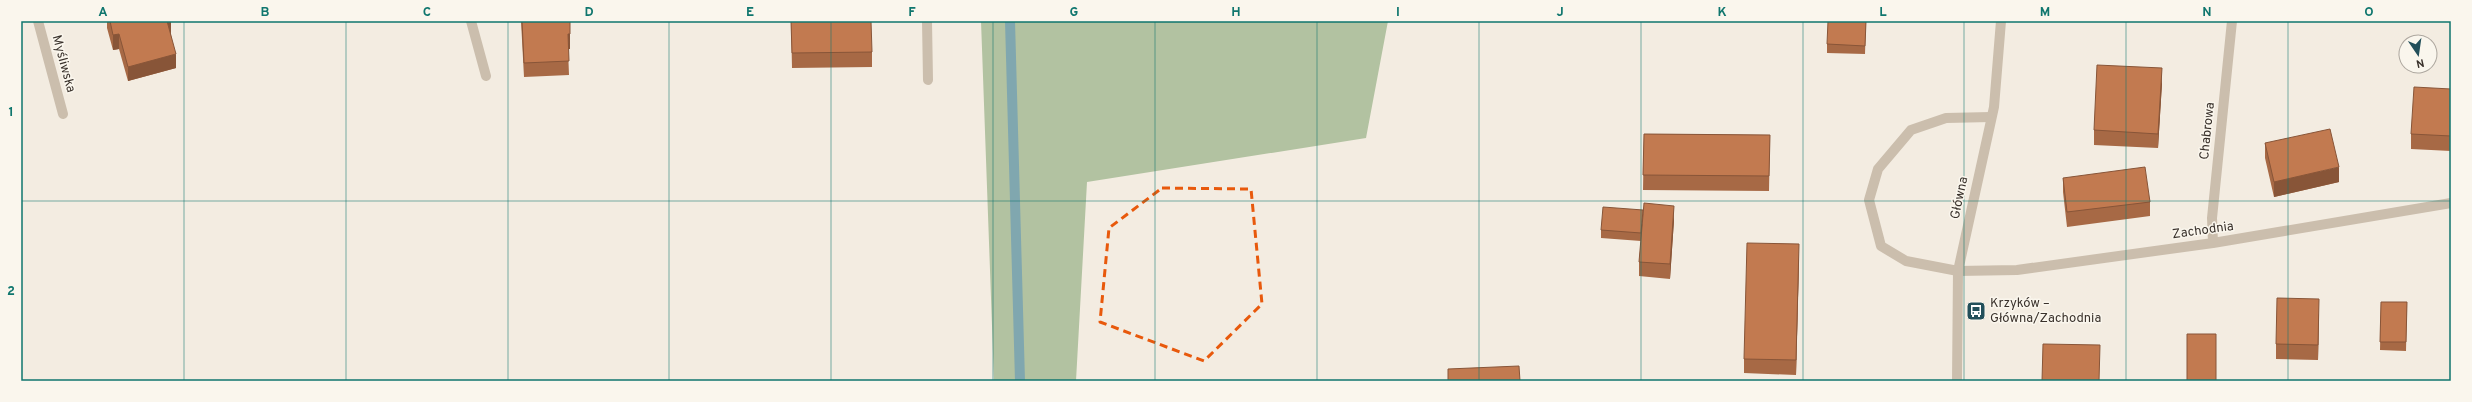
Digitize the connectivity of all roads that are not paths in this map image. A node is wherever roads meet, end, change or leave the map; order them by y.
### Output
1 (38, 21) edge
2 (471, 21) edge
3 (927, 21) edge
4 (2001, 21) edge
5 (2232, 21) edge
6 (486, 76) dead end
7 (928, 80) dead end
8 (63, 114) dead end
9 (1991, 118) junction
10 (2451, 202) edge
11 (2213, 243) junction
12 (1958, 271) junction
13 (1957, 381) edge

1 - 8 street, Myśliwska
2 - 6 street
3 - 7 street
4 - 9 street, Główna
5 - 11 street, Chabrowa
9 - 12 street, Główna
9 - 12 street, Zachodnia
10 - 11 street, Zachodnia
11 - 12 street, Zachodnia
12 - 13 street, Główna

